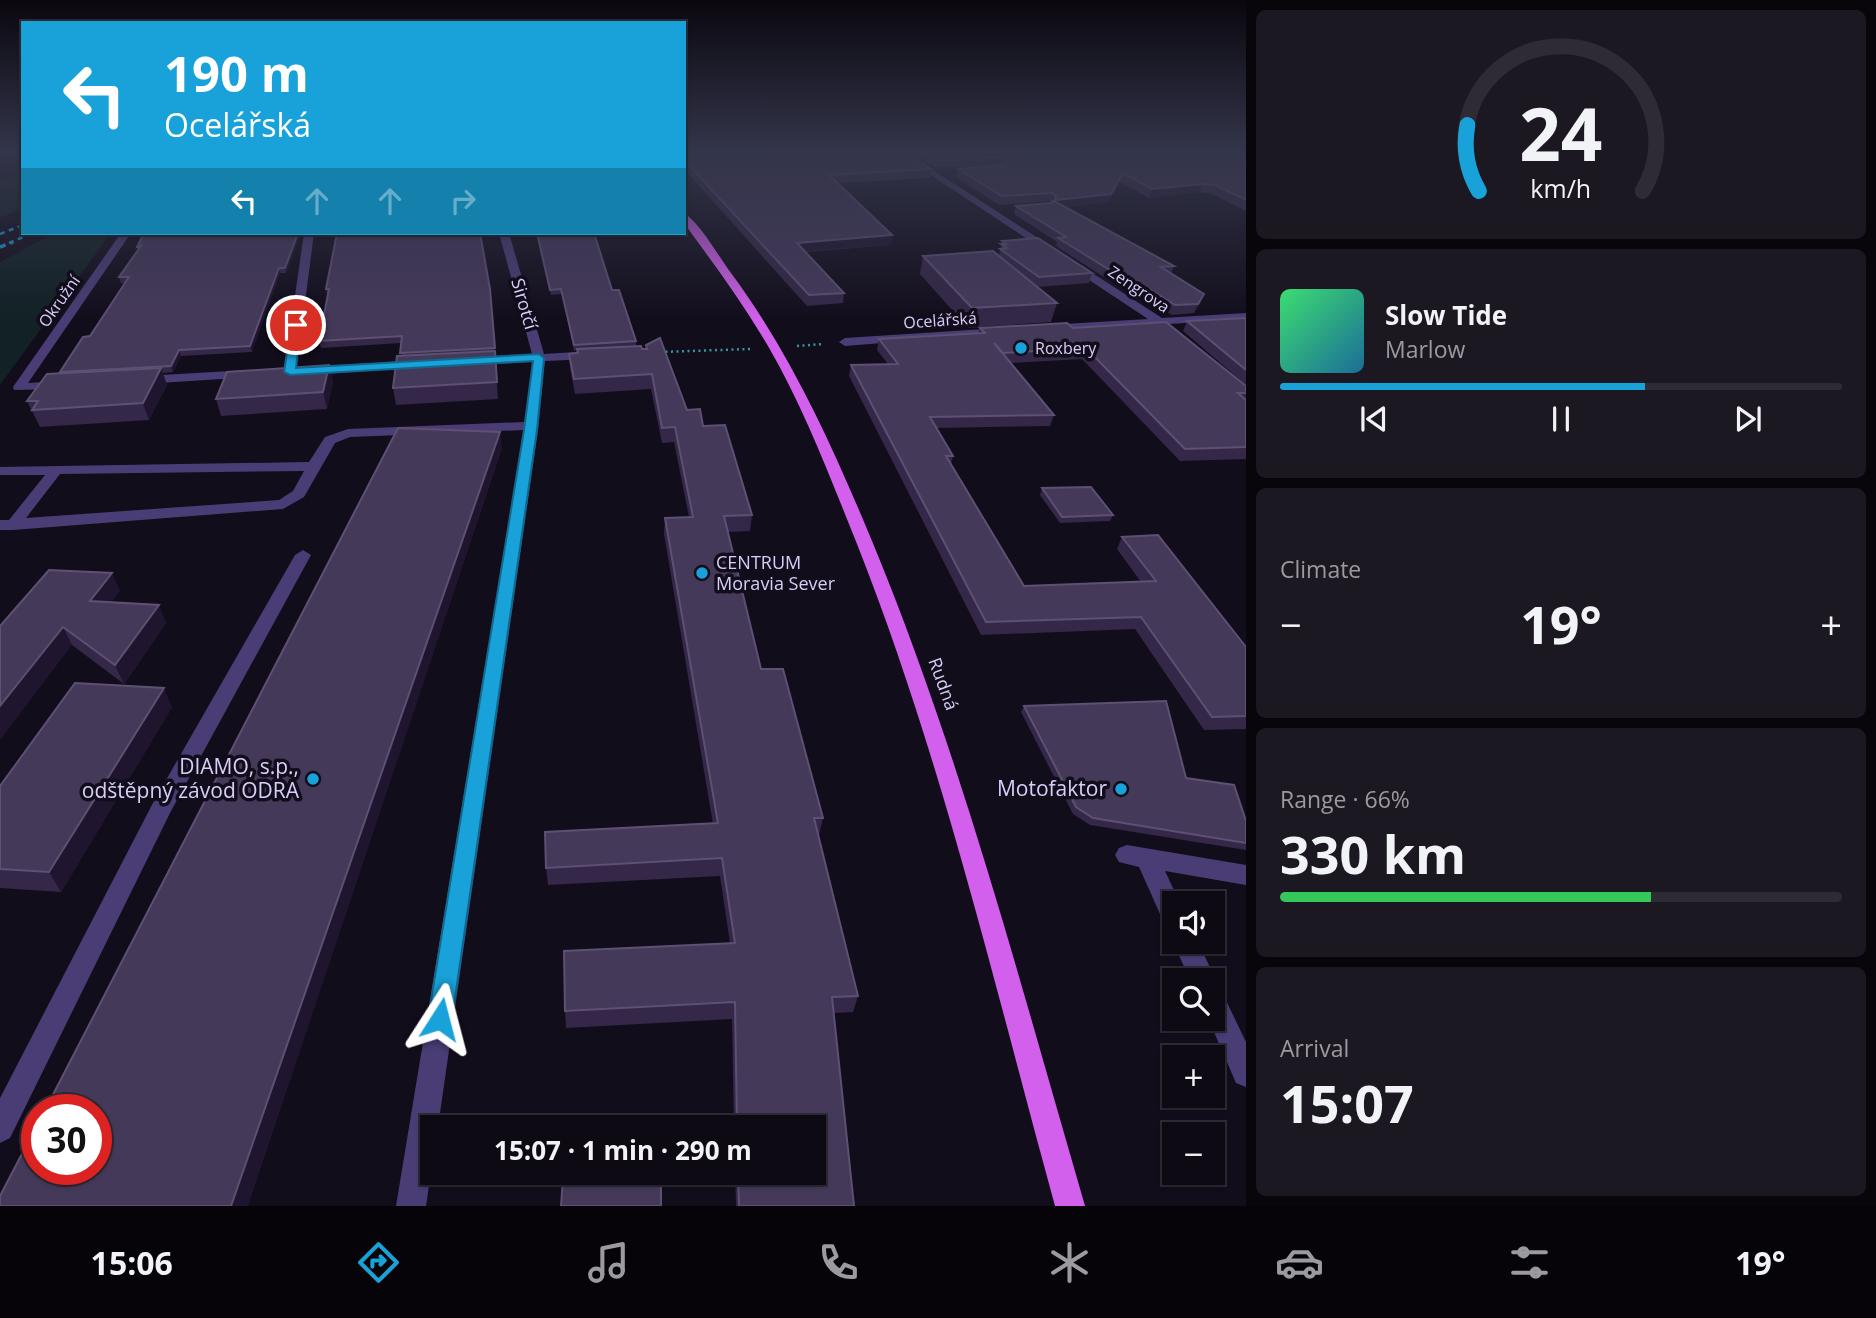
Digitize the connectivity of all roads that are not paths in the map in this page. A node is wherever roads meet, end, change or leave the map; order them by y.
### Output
1 (986, 208) edge
2 (1005, 209) edge
3 (990, 211) junction
4 (686, 219) edge
5 (125, 235) edge
6 (309, 235) edge
7 (504, 235) edge
8 (1246, 316) edge
9 (1159, 321) junction
10 (1036, 329) edge
11 (1009, 331) edge
12 (845, 342) road end
13 (1188, 346) edge
14 (606, 354) edge
15 (539, 358) junction
16 (456, 362) edge
17 (428, 364) edge
18 (276, 372) junction
19 (127, 381) edge
20 (73, 384) edge
21 (531, 426) junction
22 (314, 466) junction
23 (57, 470) junction
24 (0, 471) edge
25 (7, 525) edge
26 (303, 555) dead end
27 (1246, 875) edge
28 (1162, 898) edge
29 (1225, 1027) edge
30 (1246, 1073) edge
31 (0, 1128) edge
32 (411, 1206) edge
33 (1070, 1206) edge

1 - 3 street, Zengrova
2 - 3 street
3 - 9 street, Zengrova
4 - 33 main road, Rudná
5 - 20 street, Okružní
6 - 18 street
7 - 15 street, Sirotčí
8 - 9 street
9 - 10 street
9 - 13 street, Zengrova
11 - 12 street, Ocelářská
14 - 15 street
15 - 16 street
15 - 21 street, Sirotčí
17 - 18 street
18 - 19 street
21 - 22 street
21 - 32 street, Sirotčí
22 - 23 street
22 - 25 street
23 - 24 street
23 - 25 street
26 - 31 street
27 - 28 street
29 - 30 street

